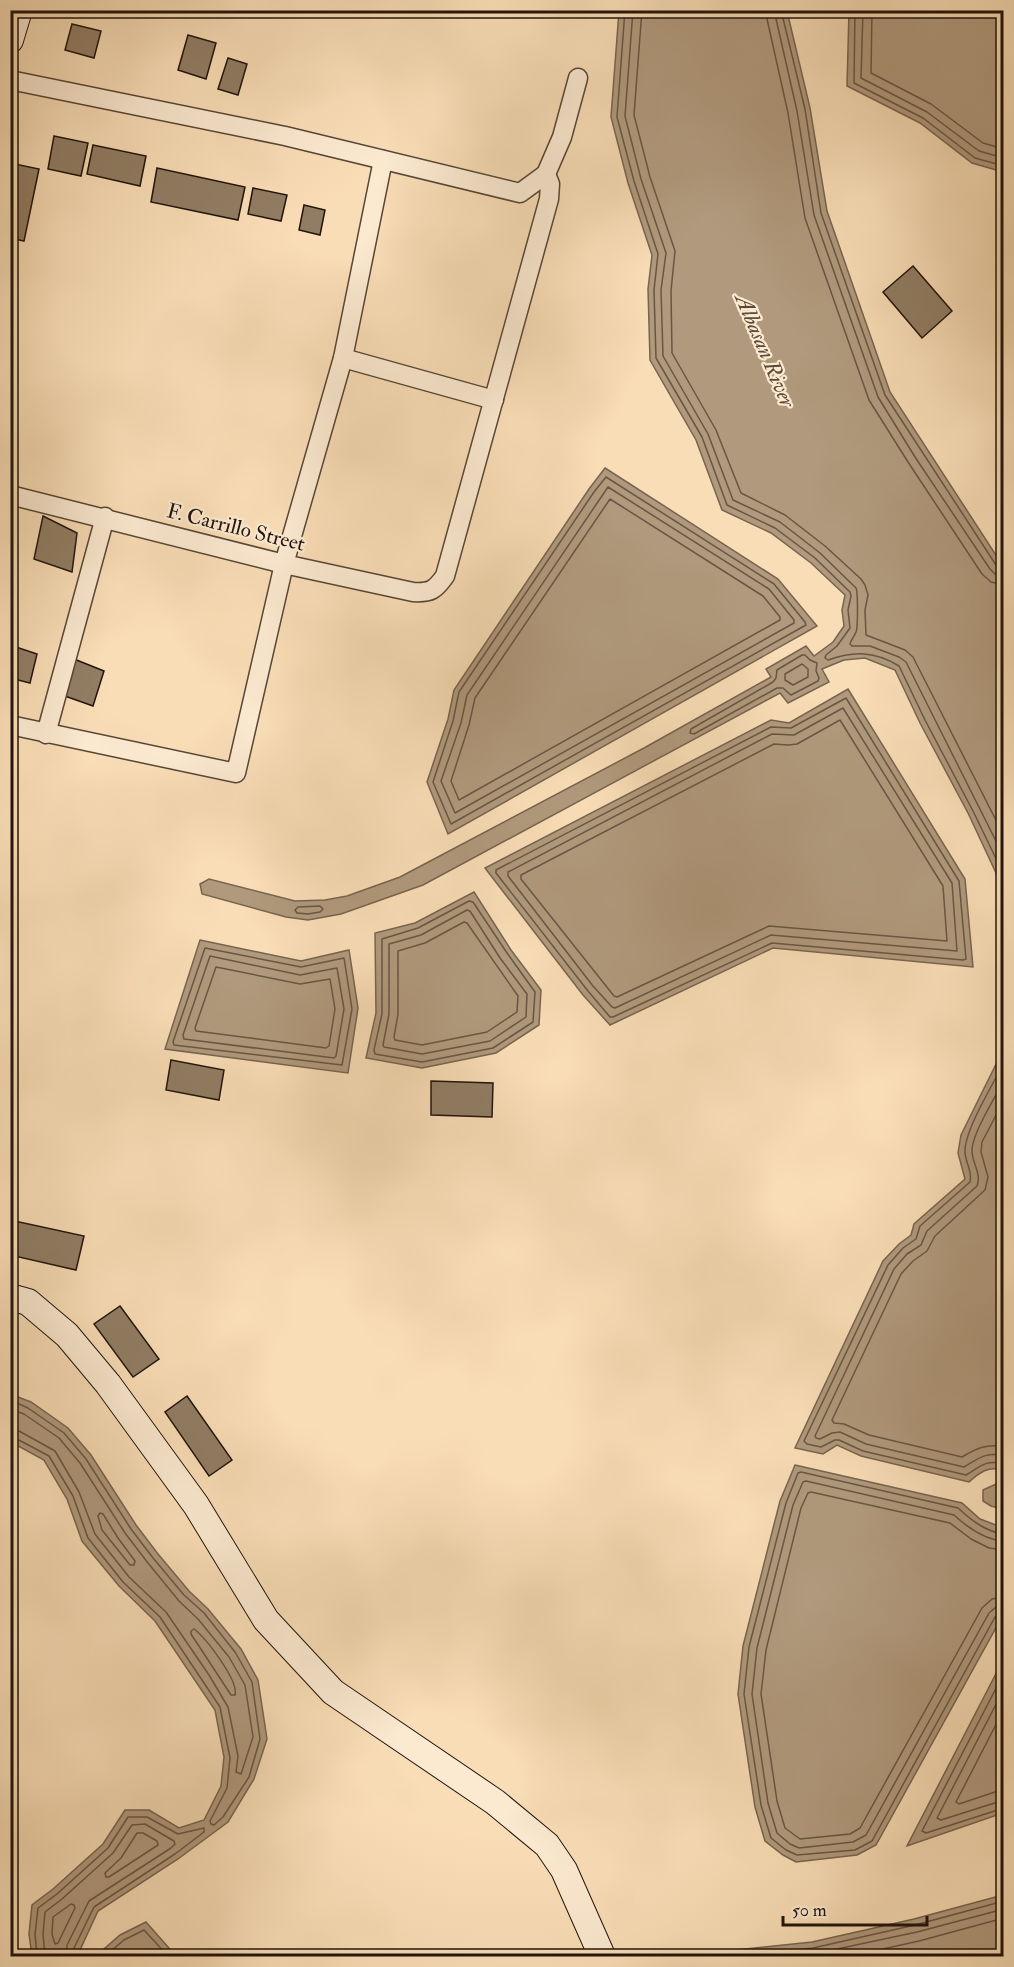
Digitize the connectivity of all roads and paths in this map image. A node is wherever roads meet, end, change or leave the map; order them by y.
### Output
1 (19, 10) edge
2 (10, 40) edge
3 (578, 78) dead end
4 (10, 81) edge
5 (383, 159) junction
6 (546, 174) junction
7 (343, 358) junction
8 (495, 400) junction
9 (10, 495) edge
10 (105, 517) junction
11 (284, 564) junction
12 (10, 725) edge
13 (46, 734) junction
14 (10, 1297) edge
15 (602, 1956) edge

1 - 2 street
3 - 6 street
4 - 5 street
5 - 6 street
5 - 7 street
6 - 8 street
7 - 8 street
7 - 11 street
8 - 11 street, F. Carrillo Street
9 - 10 street, F. Carrillo Street
10 - 11 street, F. Carrillo Street
10 - 13 street
11 - 13 street
12 - 13 street
14 - 15 street

